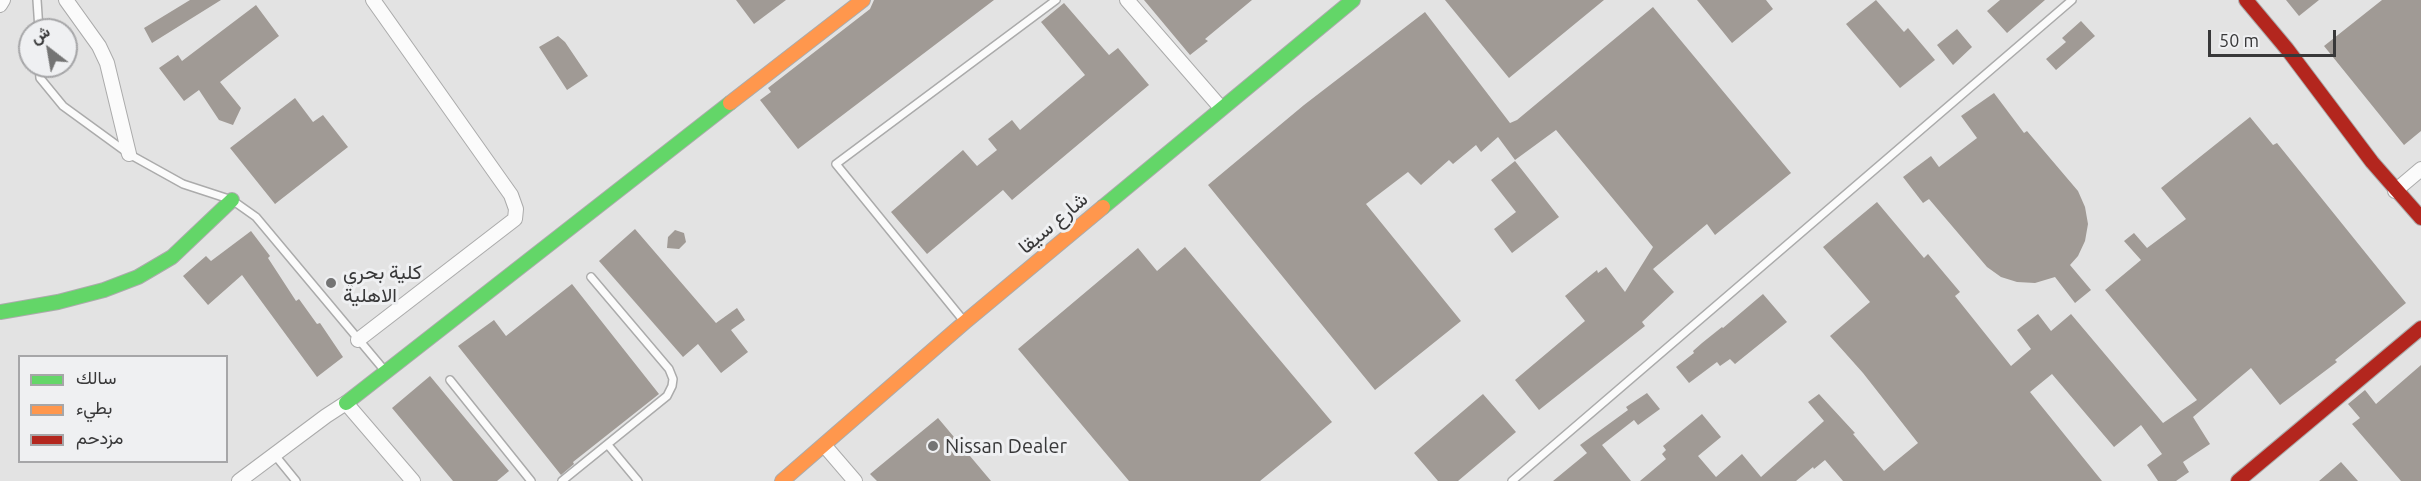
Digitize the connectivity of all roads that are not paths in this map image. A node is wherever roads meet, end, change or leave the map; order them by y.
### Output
1 (3, 0) edge
2 (37, 0) edge
3 (66, 0) edge
4 (373, 0) edge
5 (863, 0) edge
6 (1056, 0) edge
7 (1127, 0) edge
8 (1353, 0) edge
9 (2072, 0) edge
10 (2246, 0) edge
11 (0, 6) edge
12 (38, 18) edge
13 (40, 78) edge
14 (1221, 108) junction
15 (129, 154) junction
16 (2421, 169) edge
17 (2395, 191) junction
18 (232, 200) junction
19 (2421, 218) edge
20 (591, 277) dead end
21 (0, 312) edge
22 (965, 322) junction
23 (2421, 328) edge
24 (358, 340) junction
25 (385, 371) junction
26 (450, 380) dead end
27 (346, 404) junction
28 (824, 445) junction
29 (608, 446) junction
30 (274, 454) junction
31 (239, 481) edge
32 (296, 481) edge
33 (413, 481) edge
34 (531, 481) edge
35 (562, 481) edge
36 (638, 481) edge
37 (782, 481) edge
38 (855, 481) edge
39 (1512, 481) edge
40 (2238, 481) edge

1 - 11 street
2 - 12 lane
3 - 15 street
4 - 24 street
5 - 25 street
6 - 22 lane
7 - 14 street
8 - 14 street, شارع سيقا
9 - 39 lane
10 - 17 street
13 - 15 lane
14 - 22 street, شارع سيقا
15 - 18 lane
16 - 17 street
17 - 19 street
18 - 21 street
18 - 24 lane
20 - 29 lane
22 - 28 street, شارع سيقا
23 - 40 street
24 - 25 lane
25 - 27 street
26 - 34 lane
27 - 30 street
27 - 33 street
28 - 37 street, شارع سيقا
28 - 38 street
29 - 35 lane
29 - 36 lane
30 - 31 street
30 - 32 lane

